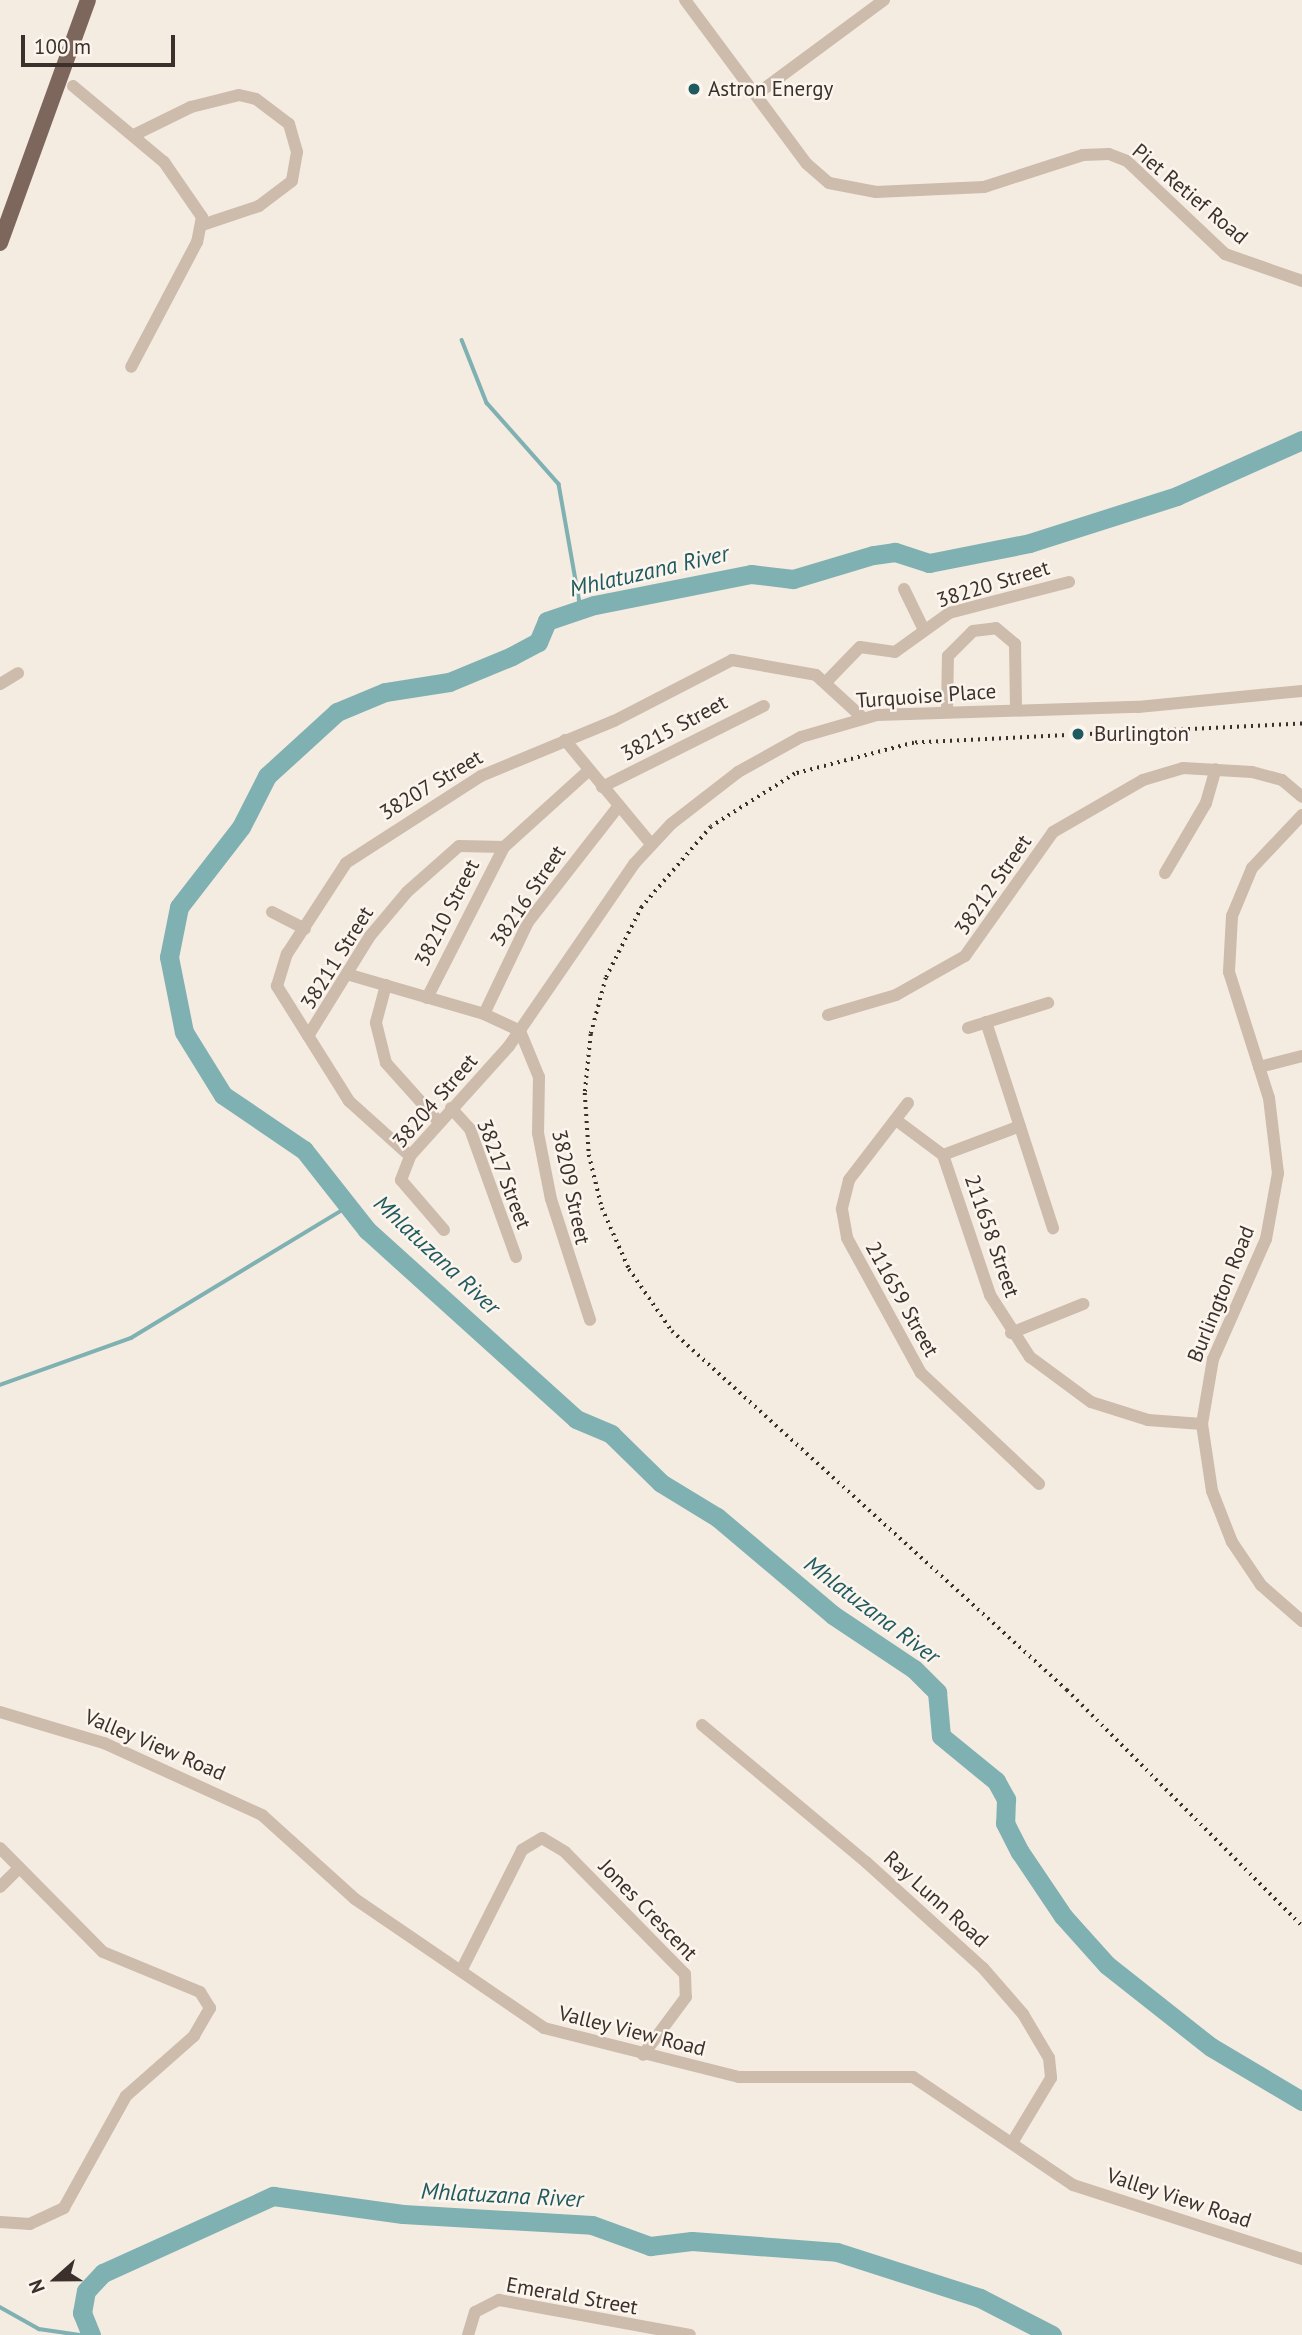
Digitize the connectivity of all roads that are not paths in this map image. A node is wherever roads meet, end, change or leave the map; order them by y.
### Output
1 (88, 0) edge
2 (685, 0) edge
3 (884, 0) edge
4 (73, 86) dead end
5 (757, 94) junction
6 (134, 135) junction
7 (201, 225) junction
8 (0, 243) edge
9 (1302, 281) edge
10 (131, 367) dead end
11 (1069, 582) dead end
12 (904, 589) dead end
13 (923, 628) junction
14 (18, 673) dead end
15 (827, 681) junction
16 (0, 684) edge
17 (1302, 691) edge
18 (764, 706) dead end
19 (1016, 708) junction
20 (947, 711) junction
21 (863, 718) junction
22 (565, 740) junction
23 (1216, 769) junction
24 (588, 771) junction
25 (602, 787) junction
26 (1302, 797) edge
27 (618, 807) junction
28 (1302, 815) edge
29 (651, 844) junction
30 (504, 847) junction
31 (1165, 873) dead end
32 (272, 912) dead end
33 (305, 929) junction
34 (350, 975) junction
35 (386, 985) junction
36 (427, 998) junction
37 (1048, 1003) dead end
38 (484, 1014) junction
39 (828, 1015) dead end
40 (986, 1022) junction
41 (968, 1028) dead end
42 (520, 1031) junction
43 (307, 1036) junction
44 (1302, 1056) edge
45 (1259, 1067) junction
46 (908, 1103) dead end
47 (451, 1108) junction
48 (896, 1120) junction
49 (439, 1122) junction
50 (1020, 1126) junction
51 (943, 1155) junction
52 (410, 1156) junction
53 (1053, 1228) dead end
54 (444, 1230) dead end
55 (516, 1257) dead end
56 (1083, 1304) dead end
57 (590, 1320) dead end
58 (1011, 1333) junction
59 (1202, 1424) junction
60 (1039, 1484) dead end
61 (1302, 1621) edge
62 (0, 1712) edge
63 (702, 1725) dead end
64 (0, 1848) edge
65 (19, 1868) junction
66 (0, 1887) edge
67 (460, 1971) junction
68 (643, 2055) junction
69 (1012, 2143) junction
70 (0, 2222) edge
71 (1302, 2259) edge
72 (655, 2332) edge
73 (468, 2335) edge
74 (690, 2335) edge

1 - 8 main road
2 - 5 street, Piet Retief Road
3 - 5 street
4 - 6 street
5 - 9 street, Piet Retief Road
6 - 7 street
6 - 7 street
7 - 10 street
11 - 13 street, 38220 Street
12 - 13 street
13 - 15 street, 38220 Street
14 - 16 street
15 - 21 street
15 - 22 street, 38207 Street
17 - 19 street, Turquoise Place
18 - 25 street, 38215 Street
19 - 20 street, Turquoise Place
19 - 20 street
20 - 21 street, Turquoise Place
21 - 29 street, Turquoise Place
22 - 24 street
22 - 33 street, 38207 Street
23 - 26 street, 38212 Street
23 - 31 street
23 - 39 street, 38212 Street
24 - 25 street
24 - 30 street
25 - 27 street
27 - 29 street
27 - 38 street, 38216 Street
28 - 45 street, Burlington Road
29 - 42 street, Turquoise Place
30 - 34 street, 38211 Street
30 - 36 street, 38210 Street
32 - 33 street
33 - 43 street, 38207 Street
34 - 35 street
34 - 43 street, 38211 Street
35 - 36 street
35 - 49 street
36 - 38 street
37 - 40 street
38 - 42 street
40 - 41 street
40 - 50 street
42 - 47 street, 38204 Street
42 - 57 street, 38209 Street
43 - 52 street, 38207 Street
44 - 45 street
45 - 59 street, Burlington Road
46 - 48 street, 211659 Street
47 - 49 street, 38204 Street
47 - 55 street, 38217 Street
48 - 51 street, 211658 Street
48 - 60 street, 211659 Street
49 - 52 street, 38204 Street
50 - 51 street
50 - 53 street
51 - 58 street, 211658 Street
52 - 54 street, 38204 Street
56 - 58 street
58 - 59 street, 211658 Street
59 - 61 street, Burlington Road
62 - 67 street, Valley View Road
63 - 69 street, Ray Lunn Road
64 - 65 street
65 - 66 street
65 - 70 street
67 - 68 street, Valley View Road
67 - 68 street, Jones Crescent
68 - 69 street, Valley View Road
69 - 71 street, Valley View Road
72 - 73 street, Emerald Street
72 - 74 street, Emerald Street

